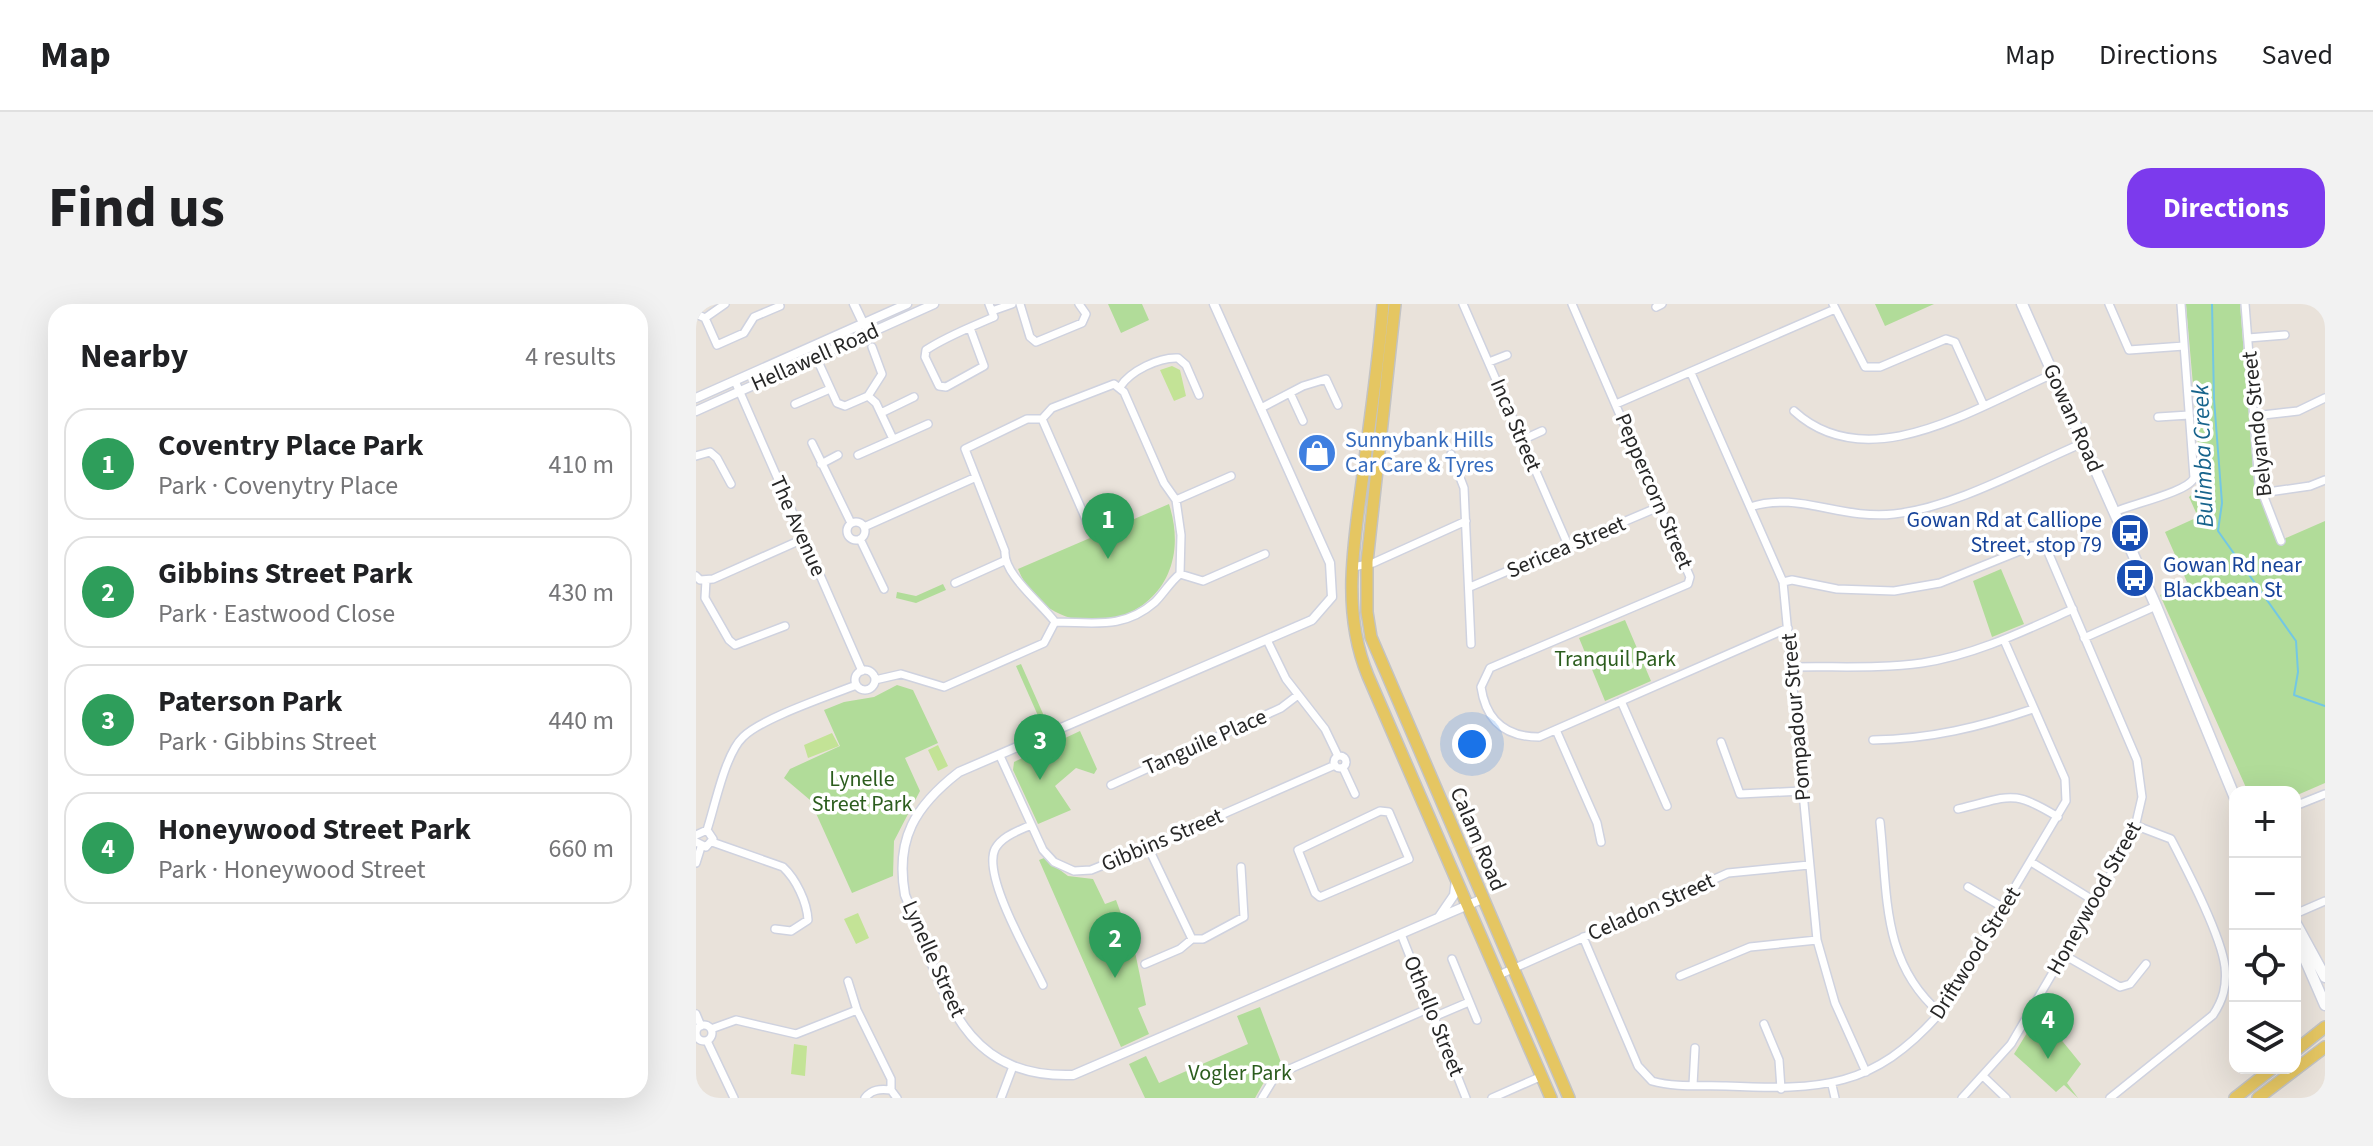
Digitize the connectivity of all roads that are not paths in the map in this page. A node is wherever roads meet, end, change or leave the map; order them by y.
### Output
1 (725, 304) edge
2 (854, 304) edge
3 (907, 304) edge
4 (934, 304) edge
5 (1012, 304) edge
6 (1020, 304) edge
7 (1079, 304) edge
8 (1214, 304) edge
9 (1383, 304) edge
10 (1395, 304) edge
11 (1463, 304) edge
12 (1572, 304) edge
13 (2022, 304) edge
14 (2109, 304) edge
15 (2181, 304) edge
16 (2245, 304) edge
17 (780, 306) edge
18 (1834, 306) edge
19 (992, 311) edge
20 (696, 314) edge
21 (705, 318) junction
22 (863, 324) junction
23 (970, 328) junction
24 (867, 334) junction
25 (2285, 335) dead end
26 (2248, 338) junction
27 (2184, 346) junction
28 (872, 347) dead end
29 (1507, 355) dead end
30 (816, 357) junction
31 (1489, 362) junction
32 (1691, 373) junction
33 (2053, 374) junction
34 (735, 381) junction
35 (1120, 387) junction
36 (830, 389) junction
37 (739, 391) junction
38 (1199, 395) dead end
39 (1291, 395) junction
40 (868, 396) junction
41 (914, 397) dead end
42 (696, 398) edge
43 (2325, 398) edge
44 (795, 404) dead end
45 (1616, 404) junction
46 (1983, 404) junction
47 (1338, 405) dead end
48 (1261, 408) junction
49 (696, 411) edge
50 (1794, 411) dead end
51 (881, 413) junction
52 (2189, 415) junction
53 (2254, 416) junction
54 (2158, 417) dead end
55 (1042, 419) junction
56 (1303, 421) dead end
57 (928, 424) dead end
58 (1542, 431) dead end
59 (893, 439) junction
60 (1522, 440) junction
61 (812, 443) dead end
62 (2083, 443) junction
63 (1451, 454) dead end
64 (838, 455) dead end
65 (858, 455) dead end
66 (696, 456) edge
67 (821, 464) junction
68 (1231, 476) dead end
69 (974, 478) junction
70 (2325, 480) edge
71 (731, 484) dead end
72 (2261, 493) junction
73 (1176, 500) junction
74 (1661, 506) junction
75 (1750, 507) junction
76 (2114, 512) junction
77 (1466, 521) junction
78 (851, 523) junction
79 (1088, 524) dead end
80 (864, 527) junction
81 (803, 539) junction
82 (860, 539) junction
83 (2281, 541) dead end
84 (1568, 545) junction
85 (1265, 554) dead end
86 (1004, 561) junction
87 (1367, 562) junction
88 (1353, 567) junction
89 (1180, 574) junction
90 (696, 576) edge
91 (706, 580) junction
92 (1783, 582) junction
93 (955, 583) dead end
94 (1470, 587) junction
95 (884, 589) dead end
96 (2156, 606) junction
97 (2073, 609) junction
98 (1055, 622) junction
99 (785, 626) dead end
100 (1788, 628) junction
101 (2084, 638) junction
102 (1267, 640) junction
103 (2004, 640) junction
104 (1471, 644) dead end
105 (1792, 667) junction
106 (862, 671) junction
107 (875, 680) junction
108 (856, 685) junction
109 (1298, 695) junction
110 (1621, 701) junction
111 (2033, 709) junction
112 (1556, 730) junction
113 (1873, 740) dead end
114 (1721, 742) dead end
115 (1000, 756) junction
116 (2223, 763) junction
117 (1339, 766) junction
118 (1111, 785) dead end
119 (2231, 786) edge
120 (2236, 786) edge
121 (1802, 791) junction
122 (1355, 794) dead end
123 (2325, 794) edge
124 (2301, 804) edge
125 (1667, 806) dead end
126 (1958, 809) dead end
127 (1366, 816) joint
128 (2058, 817) junction
129 (1880, 822) dead end
130 (1031, 825) junction
131 (2137, 826) junction
132 (707, 830) junction
133 (696, 835) edge
134 (712, 842) junction
135 (1601, 842) dead end
136 (699, 845) edge
137 (1148, 847) junction
138 (2031, 862) junction
139 (696, 863) edge
140 (1809, 865) junction
141 (1241, 867) dead end
142 (1457, 878) junction
143 (1968, 887) dead end
144 (1482, 899) junction
145 (2325, 901) edge
146 (2096, 902) junction
147 (1468, 904) junction
148 (2004, 908) junction
149 (2301, 911) edge
150 (1438, 918) junction
151 (775, 929) dead end
152 (2299, 930) edge
153 (1401, 934) junction
154 (1583, 937) junction
155 (1192, 939) junction
156 (1817, 940) junction
157 (1147, 950) dead end
158 (2301, 950) edge
159 (2064, 955) junction
160 (1452, 959) dead end
161 (2146, 964) dead end
162 (1513, 969) junction
163 (1499, 975) junction
164 (1680, 976) dead end
165 (2325, 977) edge
166 (848, 981) dead end
167 (1043, 985) dead end
168 (2224, 993) junction
169 (2229, 994) edge
170 (1469, 1002) junction
171 (2325, 1005) edge
172 (1432, 1007) junction
173 (857, 1010) junction
174 (1940, 1013) junction
175 (696, 1014) edge
176 (1436, 1016) junction
177 (1477, 1020) dead end
178 (1764, 1024) dead end
179 (701, 1026) junction
180 (2325, 1027) edge
181 (711, 1029) junction
182 (707, 1041) junction
183 (2301, 1046) edge
184 (1695, 1048) dead end
185 (2324, 1049) edge
186 (1012, 1069) junction
187 (1866, 1072) junction
188 (2265, 1074) edge
189 (1542, 1076) junction
190 (1984, 1077) junction
191 (1693, 1085) junction
192 (1832, 1085) junction
193 (1781, 1089) junction
194 (891, 1090) junction
195 (734, 1098) edge
196 (865, 1098) edge
197 (897, 1098) edge
198 (1001, 1098) edge
199 (1262, 1098) edge
200 (1466, 1098) edge
201 (1492, 1098) edge
202 (1551, 1098) edge
203 (1569, 1098) edge
204 (1835, 1098) edge
205 (1962, 1098) edge
206 (2006, 1098) edge
207 (2110, 1098) edge
208 (2235, 1098) edge
209 (2258, 1098) edge

1 - 21 street
2 - 22 street
3 - 22 street, Hellawell Road
4 - 24 street, Hellawell Road
5 - 19 street
6 - 7 street
8 - 48 street, Lynelle Street
9 - 88 main road, Calam Road
10 - 87 main road, Calam Road
11 - 31 street, Inca Street
12 - 45 street, Peppercorn Street
13 - 33 main road, Gowan Road
14 - 27 street
15 - 27 street
16 - 26 street, Belyando Street
17 - 21 street
18 - 32 street
18 - 46 street
19 - 23 street
20 - 21 street
22 - 24 street
22 - 34 street, Hellawell Road
23 - 23 street
24 - 30 street, Hellawell Road
25 - 26 street
26 - 53 street, Belyando Street
27 - 52 street
28 - 40 street
29 - 31 street
30 - 36 street
30 - 37 street, Hellawell Road
31 - 60 street, Inca Street
32 - 45 street
32 - 75 street, Pompadour Street
33 - 46 street
33 - 62 main road, Gowan Road
34 - 37 street, The Avenue
34 - 42 street, Hellawell Road
35 - 38 street
35 - 55 street
35 - 73 street
36 - 40 street
36 - 44 street
37 - 49 street, Hellawell Road
37 - 81 street, The Avenue
39 - 47 street
39 - 48 street
39 - 56 street
40 - 51 street
41 - 51 street
43 - 53 street
45 - 74 street, Peppercorn Street
46 - 50 street
48 - 102 street, Lynelle Street
51 - 59 street
52 - 54 street
52 - 76 street
53 - 72 street, Belyando Street
55 - 69 street
55 - 79 street
57 - 59 street
58 - 60 street
59 - 65 street
60 - 84 street, Inca Street
61 - 67 street
62 - 75 street
62 - 76 main road, Gowan Road
63 - 77 street
64 - 67 street
66 - 71 street
67 - 78 street
68 - 73 street
69 - 80 street
69 - 86 street
70 - 72 street
72 - 83 street, Belyando Street
73 - 89 street
74 - 84 street, Sericea Street
74 - 112 street, Peppercorn Street
75 - 92 street, Pompadour Street
76 - 96 main road, Gowan Road
77 - 87 street
77 - 94 street
78 - 80 street
78 - 82 street
80 - 82 street
81 - 91 street
81 - 106 street, The Avenue
82 - 95 street
84 - 94 street, Sericea Street
85 - 89 street
86 - 93 street
86 - 98 street
87 - 88 street
87 - 144 main road, Calam Road
88 - 142 main road, Calam Road
89 - 98 street
90 - 91 street
91 - 99 street
92 - 97 street, Honeywood Street
92 - 100 street, Pompadour Street
94 - 104 street
96 - 101 street
96 - 116 main road, Gowan Road
97 - 101 street, Honeywood Street
97 - 103 street
98 - 107 street
100 - 105 street, Pompadour Street
100 - 110 street
101 - 131 street, Honeywood Street
102 - 109 street
102 - 115 street, Lynelle Street
103 - 105 street
103 - 111 street, Driftwood Street
105 - 121 street, Pompadour Street
106 - 107 street
106 - 108 street
107 - 108 street
108 - 132 street
109 - 117 street
109 - 118 street, Tanguile Place
110 - 112 street
110 - 125 street
111 - 113 street
111 - 128 street, Driftwood Street
112 - 135 street
114 - 121 street
115 - 130 street, Gibbins Street
115 - 186 street, Lynelle Street
116 - 119 main road, Gowan Road
116 - 120 main road
117 - 122 street
117 - 137 street, Gibbins Street
121 - 140 street, Pompadour Street
123 - 124 street
126 - 128 street
127 - 127 street
128 - 138 street, Driftwood Street
129 - 174 street
130 - 137 street, Gibbins Street
130 - 167 street
131 - 146 street, Honeywood Street
131 - 168 street
132 - 133 street
132 - 134 street
134 - 136 street
134 - 151 street
136 - 139 street
137 - 155 street
138 - 146 street
138 - 148 street, Driftwood Street
140 - 154 street, Celadon Street
140 - 156 street, Pompadour Street
141 - 155 street
142 - 147 main road, Calam Road
142 - 150 street
143 - 148 street
144 - 147 street, Lynelle Street
144 - 162 main road, Calam Road
145 - 149 street
146 - 159 street, Honeywood Street
147 - 150 street, Lynelle Street
147 - 163 main road, Calam Road
148 - 174 street, Driftwood Street
150 - 153 street, Lynelle Street
152 - 165 main road
153 - 172 street, Othello Street
153 - 186 street, Lynelle Street
154 - 162 street, Celadon Street
154 - 191 street, Driftwood Street
155 - 157 street
156 - 164 street
156 - 187 street, Pompadour Street
158 - 171 main road
159 - 161 street
159 - 190 street, Honeywood Street
160 - 170 street
162 - 163 street, Celadon Street
162 - 203 main road, Calam Road
163 - 189 main road, Calam Road
166 - 173 street
168 - 169 street
168 - 207 street
170 - 176 street
170 - 177 street
172 - 176 street, Othello Street
172 - 199 street
173 - 181 street
173 - 194 street
174 - 187 street, Driftwood Street
175 - 179 street
176 - 200 street, Othello Street
178 - 193 street
179 - 181 street
179 - 182 street
180 - 183 main road
181 - 182 street
182 - 195 street
184 - 191 street
185 - 209 main road
186 - 198 street
187 - 192 street, Driftwood Street
188 - 208 main road
189 - 201 street
189 - 202 main road, Calam Road
190 - 205 street, Honeywood Street
190 - 206 street
191 - 193 street, Driftwood Street
192 - 193 street, Driftwood Street
192 - 204 street
194 - 196 street
194 - 197 street

